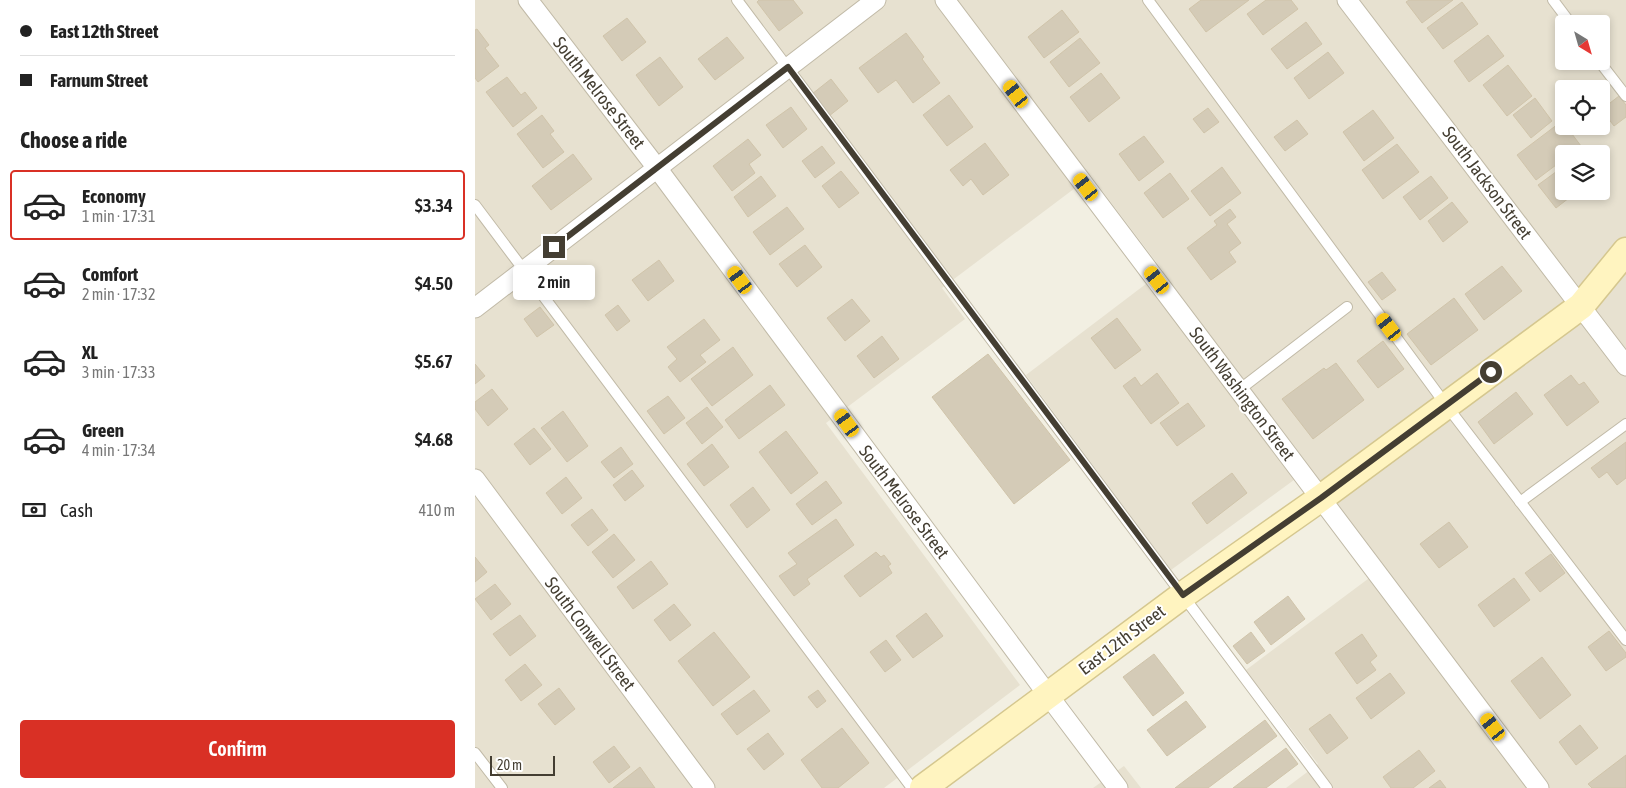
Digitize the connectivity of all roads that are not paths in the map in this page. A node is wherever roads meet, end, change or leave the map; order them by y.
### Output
1 (528, 0) edge
2 (737, 0) edge
3 (876, 0) edge
4 (945, 0) edge
5 (1148, 0) edge
6 (1347, 0) edge
7 (1553, 0) edge
8 (1564, 15) edge
9 (788, 67) junction
10 (1606, 70) edge
11 (1626, 96) edge
12 (657, 168) junction
13 (475, 205) edge
14 (1626, 251) edge
15 (524, 270) junction
16 (1581, 306) junction
17 (475, 308) edge
18 (1347, 308) dead end
19 (1626, 366) edge
20 (1239, 390) junction
21 (1446, 405) junction
22 (1626, 424) edge
23 (475, 479) edge
24 (1321, 498) junction
25 (1520, 502) junction
26 (1183, 595) junction
27 (1626, 640) edge
28 (1048, 695) junction
29 (475, 753) edge
30 (502, 788) edge
31 (705, 788) edge
32 (912, 788) edge
33 (923, 788) edge
34 (1118, 788) edge
35 (1327, 788) edge
36 (1539, 788) edge

1 - 12 street, South Melrose Street
2 - 9 lane
3 - 9 street
4 - 20 street, South Washington Street
5 - 21 lane
6 - 16 street, South Jackson Street
7 - 8 lane
9 - 12 street
9 - 26 lane
10 - 11 lane
12 - 15 street
12 - 28 street, South Melrose Street
13 - 15 lane
14 - 16 street, East 12th Street
15 - 17 street
15 - 32 lane
16 - 19 street, South Jackson Street
16 - 21 street, East 12th Street
18 - 20 lane
20 - 24 street, South Washington Street
21 - 24 street, East 12th Street
21 - 25 lane
22 - 25 lane
23 - 31 street, South Conwell Street
24 - 26 street, East 12th Street
24 - 36 street, South Washington Street
25 - 27 lane
26 - 28 street, East 12th Street
26 - 35 lane
28 - 33 street, East 12th Street
28 - 34 street, South Melrose Street
29 - 30 lane

